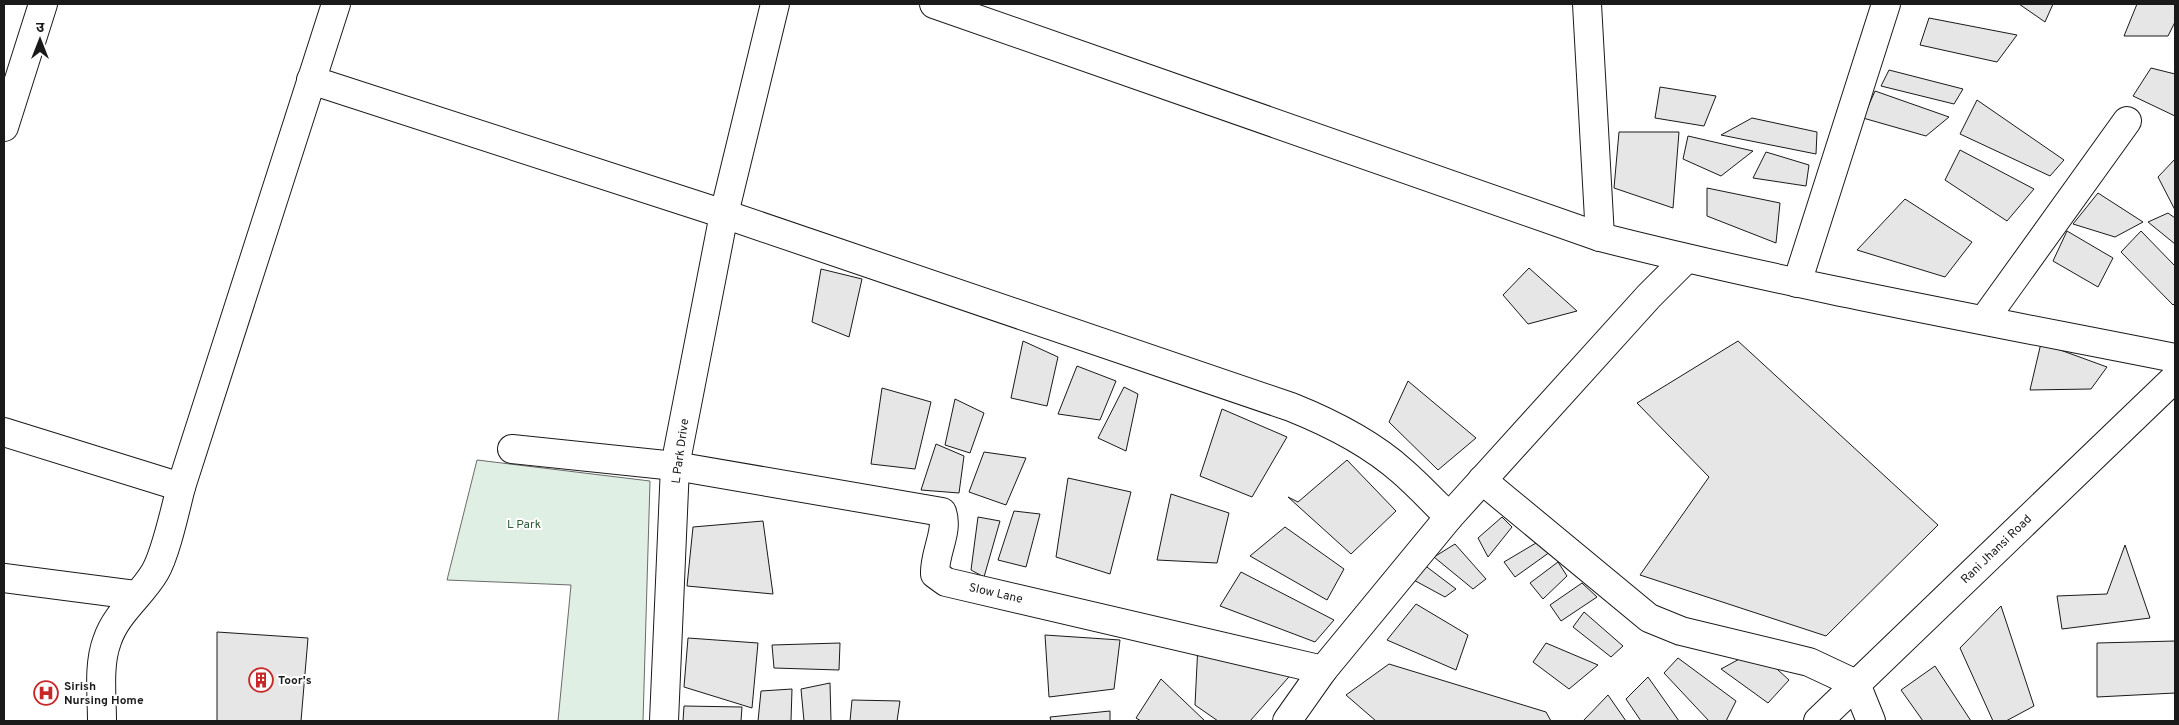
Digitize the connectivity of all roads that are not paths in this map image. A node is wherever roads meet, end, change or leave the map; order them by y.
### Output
1 (43, 4) edge
2 (336, 4) edge
3 (775, 4) edge
4 (934, 4) edge
5 (1587, 4) edge
6 (1886, 4) edge
7 (12, 71) edge
8 (310, 80) junction
9 (2127, 121) dead end
10 (4, 127) edge
11 (724, 214) junction
12 (1600, 237) junction
13 (1686, 259) junction
14 (1797, 283) junction
15 (1984, 320) junction
16 (2175, 358) edge
17 (2175, 378) edge
18 (4, 432) edge
19 (512, 449) dead end
20 (675, 466) junction
21 (1482, 480) junction
22 (181, 487) junction
23 (1449, 517) junction
24 (4, 578) edge
25 (136, 595) junction
26 (1323, 670) junction
27 (1856, 684) junction
28 (102, 721) edge
29 (664, 721) edge
30 (1287, 721) edge
31 (1818, 721) edge
32 (1871, 721) edge

1 - 7 street
2 - 8 street
3 - 11 street, L Park Drive
4 - 12 street
5 - 12 street
6 - 14 street
7 - 10 street
8 - 11 street
8 - 22 street
9 - 15 street
11 - 20 street, L Park Drive
11 - 23 street
12 - 13 street
13 - 14 street
13 - 21 street
14 - 15 street
15 - 16 street
17 - 27 street, Rani Jhansi Road
18 - 22 street
19 - 20 street
20 - 26 street, Slow Lane
20 - 29 street, L Park Drive
21 - 23 street
21 - 27 street
22 - 25 street
23 - 26 street
24 - 25 street
25 - 28 street
26 - 30 street
27 - 31 street, Rani Jhansi Road
27 - 32 street

